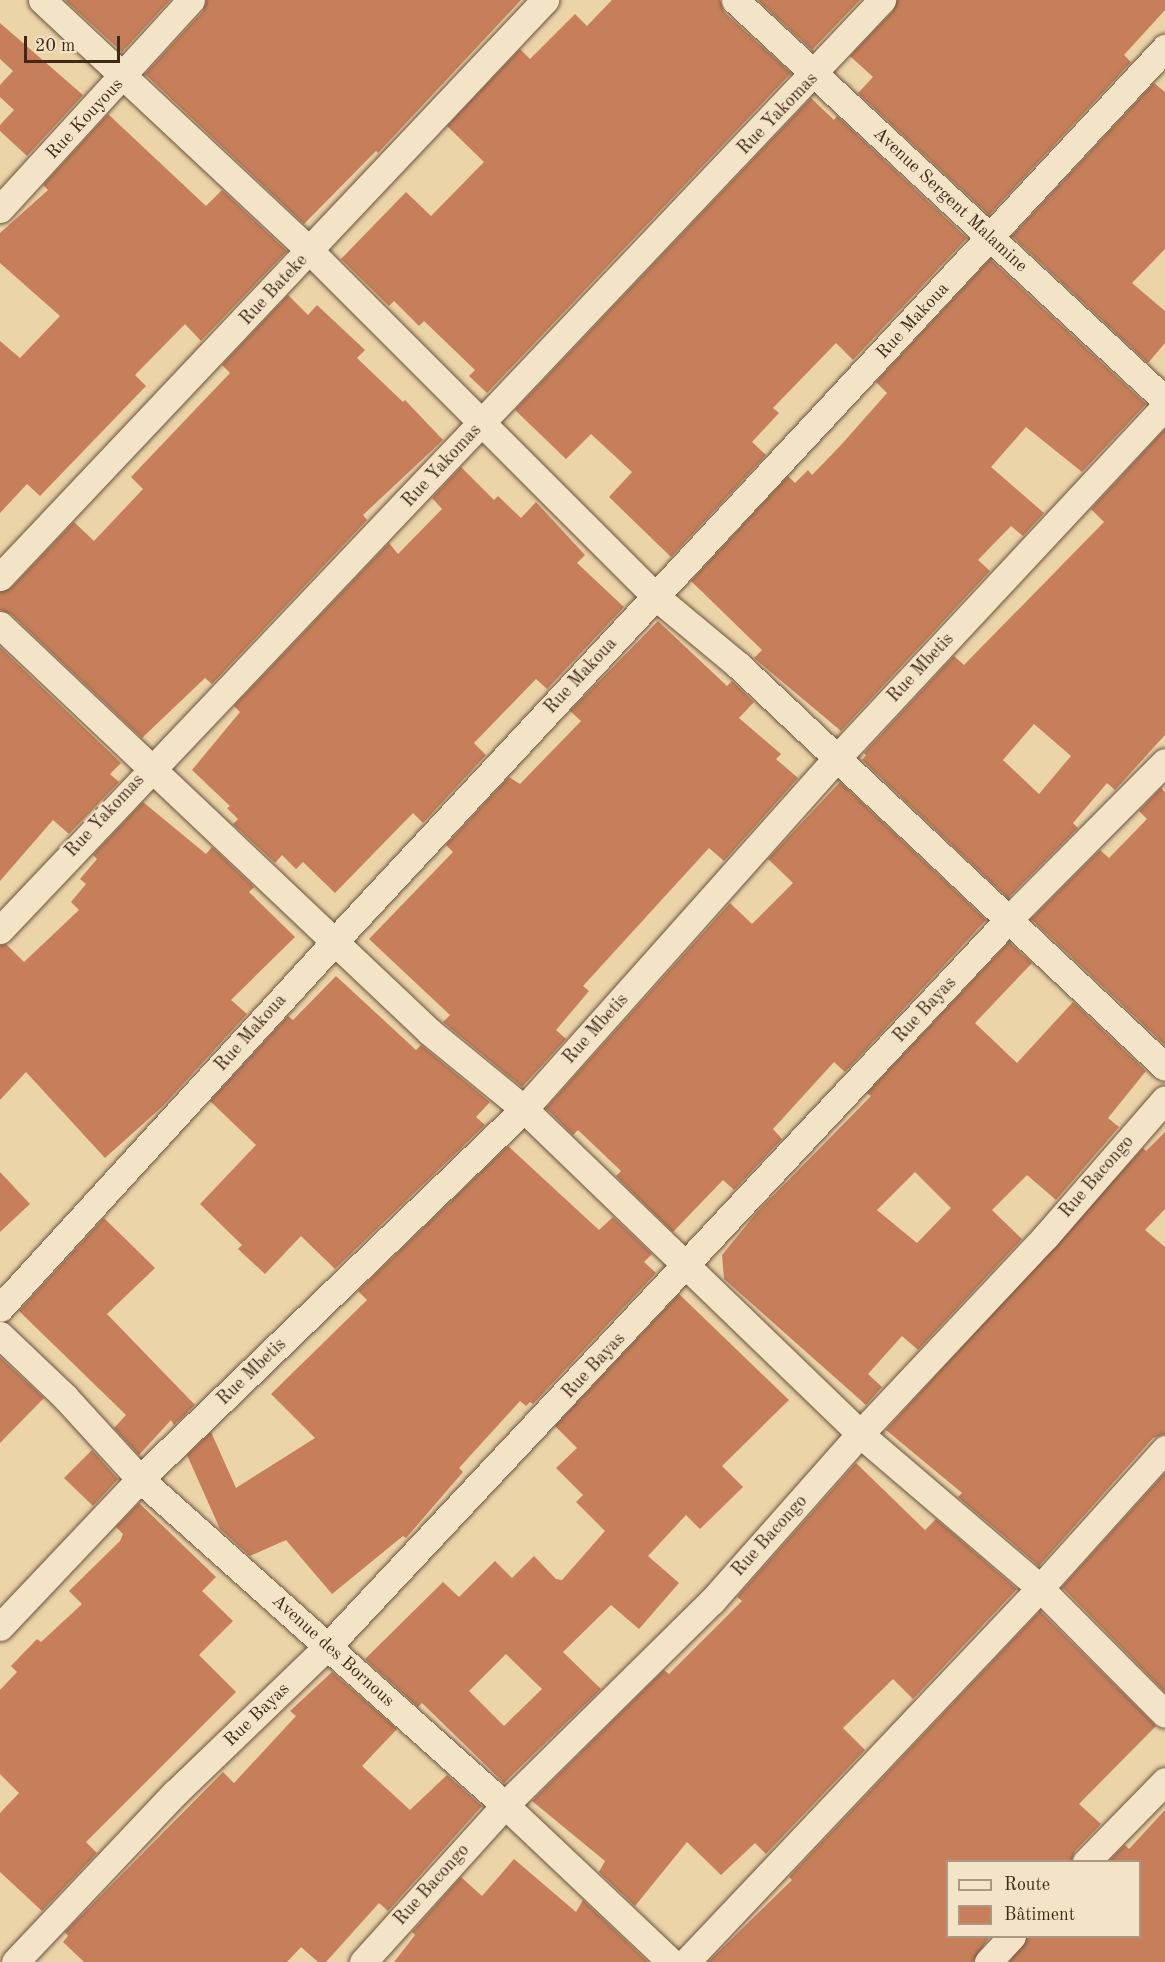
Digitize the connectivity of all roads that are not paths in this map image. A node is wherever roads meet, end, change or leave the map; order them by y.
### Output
1 (42, 0) edge
2 (191, 0) edge
3 (545, 0) edge
4 (735, 0) edge
5 (882, 0) edge
6 (1165, 48) edge
7 (126, 75) junction
8 (815, 75) junction
9 (0, 209) edge
10 (991, 238) junction
11 (310, 251) junction
12 (1165, 400) edge
13 (1165, 406) edge
14 (484, 422) junction
15 (0, 577) edge
16 (655, 596) junction
17 (0, 625) edge
18 (837, 758) junction
19 (1165, 762) edge
20 (149, 769) junction
21 (1009, 919) junction
22 (0, 930) edge
23 (334, 942) junction
24 (1165, 1067) edge
25 (1165, 1099) edge
26 (524, 1109) junction
27 (690, 1265) junction
28 (0, 1308) edge
29 (0, 1335) edge
30 (860, 1434) junction
31 (1165, 1449) edge
32 (140, 1479) junction
33 (1040, 1588) junction
34 (0, 1627) edge
35 (328, 1646) junction
36 (1165, 1714) edge
37 (1165, 1781) edge
38 (505, 1805) junction
39 (1088, 1860) edge
40 (1010, 1938) edge
41 (15, 1962) edge
42 (363, 1962) edge
43 (671, 1962) edge
44 (686, 1962) edge
45 (988, 1962) edge

1 - 7 street
2 - 7 street, Rue Kouyous
3 - 11 street, Rue Bateke
4 - 8 street, Avenue Sergent Malamine
5 - 8 street, Rue Yakomas
6 - 10 street, Rue Makoua
7 - 9 street, Rue Kouyous
7 - 11 street
8 - 10 street, Avenue Sergent Malamine
8 - 14 street, Rue Yakomas
10 - 12 street, Avenue Sergent Malamine
10 - 16 street, Rue Makoua
11 - 14 street
11 - 15 street, Rue Bateke
13 - 18 street, Rue Mbetis
14 - 16 street
14 - 20 street, Rue Yakomas
16 - 18 street
16 - 23 street, Rue Makoua
17 - 20 street
18 - 21 street
18 - 26 street, Rue Mbetis
19 - 21 street, Rue Bayas
20 - 22 street, Rue Yakomas
20 - 23 street
21 - 24 street
21 - 27 street, Rue Bayas
23 - 26 street
23 - 28 street, Rue Makoua
25 - 30 street, Rue Bacongo
26 - 27 street
26 - 32 street, Rue Mbetis
27 - 30 street
27 - 35 street, Rue Bayas
29 - 32 street, Avenue des Bornous
30 - 33 street
30 - 38 street, Rue Bacongo
31 - 33 street
32 - 34 street, Rue Mbetis
32 - 35 street, Avenue des Bornous
33 - 36 street
33 - 44 street
35 - 38 street, Avenue des Bornous
35 - 41 street, Rue Bayas
37 - 39 street
38 - 42 street, Rue Bacongo
38 - 43 street, Avenue des Bornous
40 - 45 street

